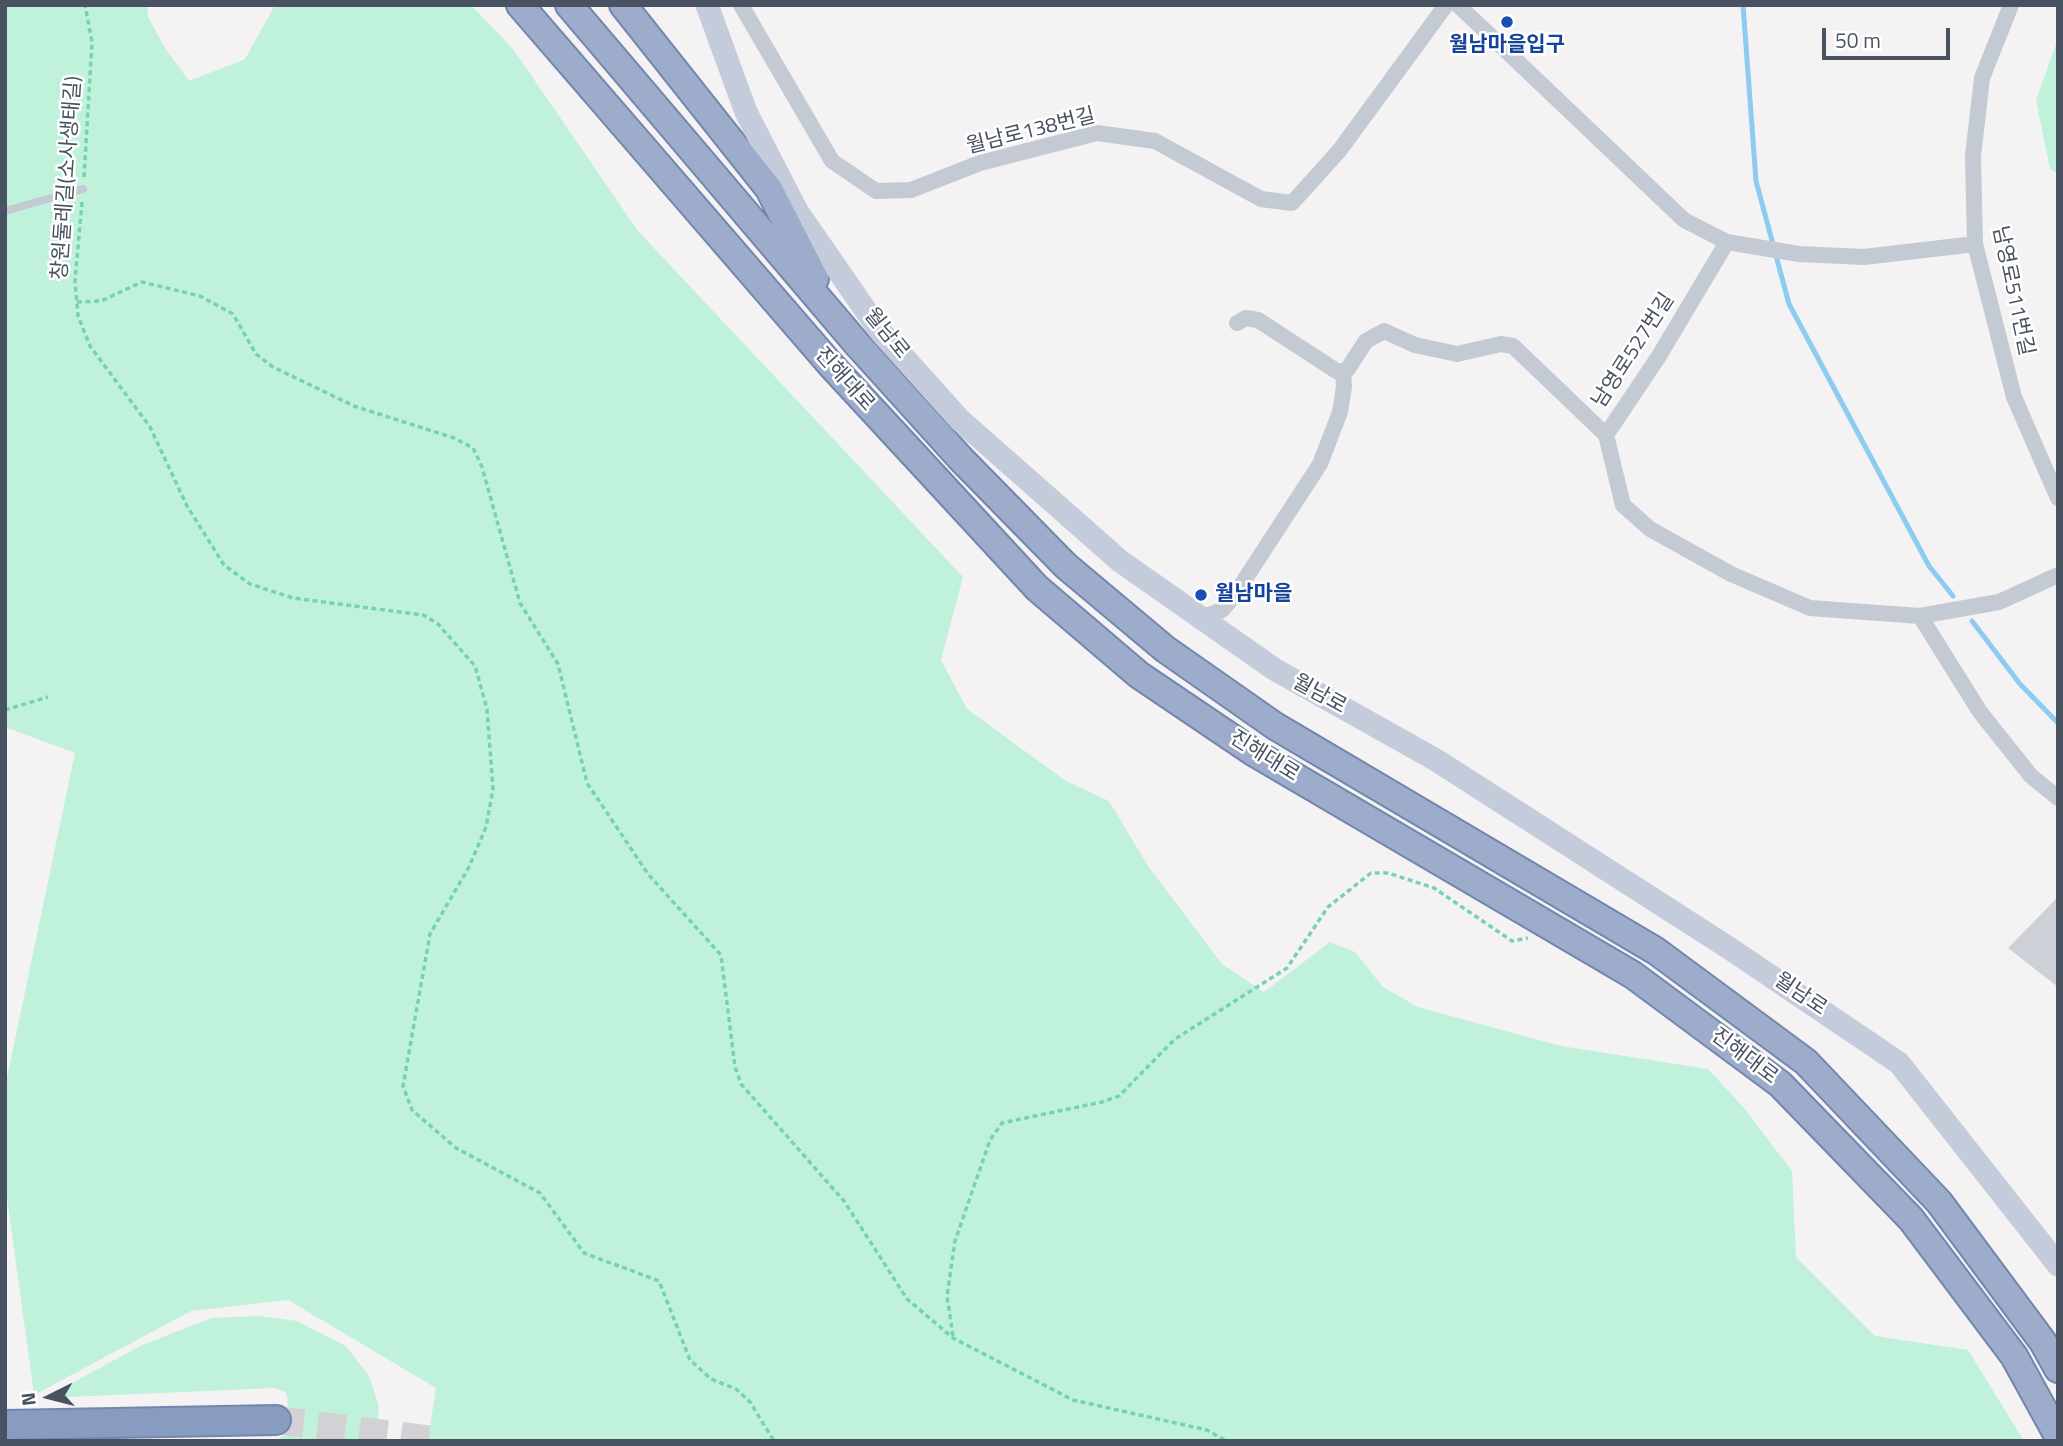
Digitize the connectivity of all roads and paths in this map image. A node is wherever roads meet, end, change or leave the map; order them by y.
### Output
1 (85, 5) edge
2 (520, 5) edge
3 (569, 5) edge
4 (623, 5) edge
5 (707, 5) edge
6 (741, 5) edge
7 (1446, 5) edge
8 (1458, 5) edge
9 (2011, 5) edge
10 (83, 189) junction
11 (5, 211) edge
12 (1727, 242) junction
13 (1975, 244) junction
14 (77, 302) junction
15 (837, 321) junction
16 (1237, 323) dead end
17 (1343, 372) junction
18 (1606, 435) junction
19 (2058, 498) edge
20 (2058, 575) edge
21 (1920, 616) junction
22 (1201, 618) junction
23 (48, 696) dead end
24 (5, 710) edge
25 (2058, 798) edge
26 (1531, 937) dead end
27 (2058, 1265) edge
28 (953, 1338) junction
29 (2058, 1369) edge
30 (276, 1420) tunnel mouth
31 (5, 1425) edge
32 (2058, 1436) edge
33 (774, 1441) edge
34 (1226, 1441) edge

1 - 10 path, 창원둘레길(소사생태길)
2 - 32 highway, 진해대로
3 - 15 highway, 진해대로
4 - 15 highway
5 - 22 main road, 월남로
6 - 7 street, 월남로138번길
8 - 12 street
9 - 13 street, 남영로511번길
10 - 11 lane
10 - 14 path, 창원둘레길(소사생태길)
12 - 13 street
12 - 18 street, 남영로527번길
13 - 19 street, 남영로511번길
14 - 28 path
14 - 33 path, 창원둘레길(소사생태길)
15 - 29 highway, 진해대로
16 - 17 street
17 - 18 street
17 - 22 street
18 - 21 street, 남영로527번길
20 - 21 street, 남영로527번길
21 - 25 street
22 - 27 main road, 월남로
23 - 24 path
26 - 28 path
28 - 34 path
30 - 31 highway

